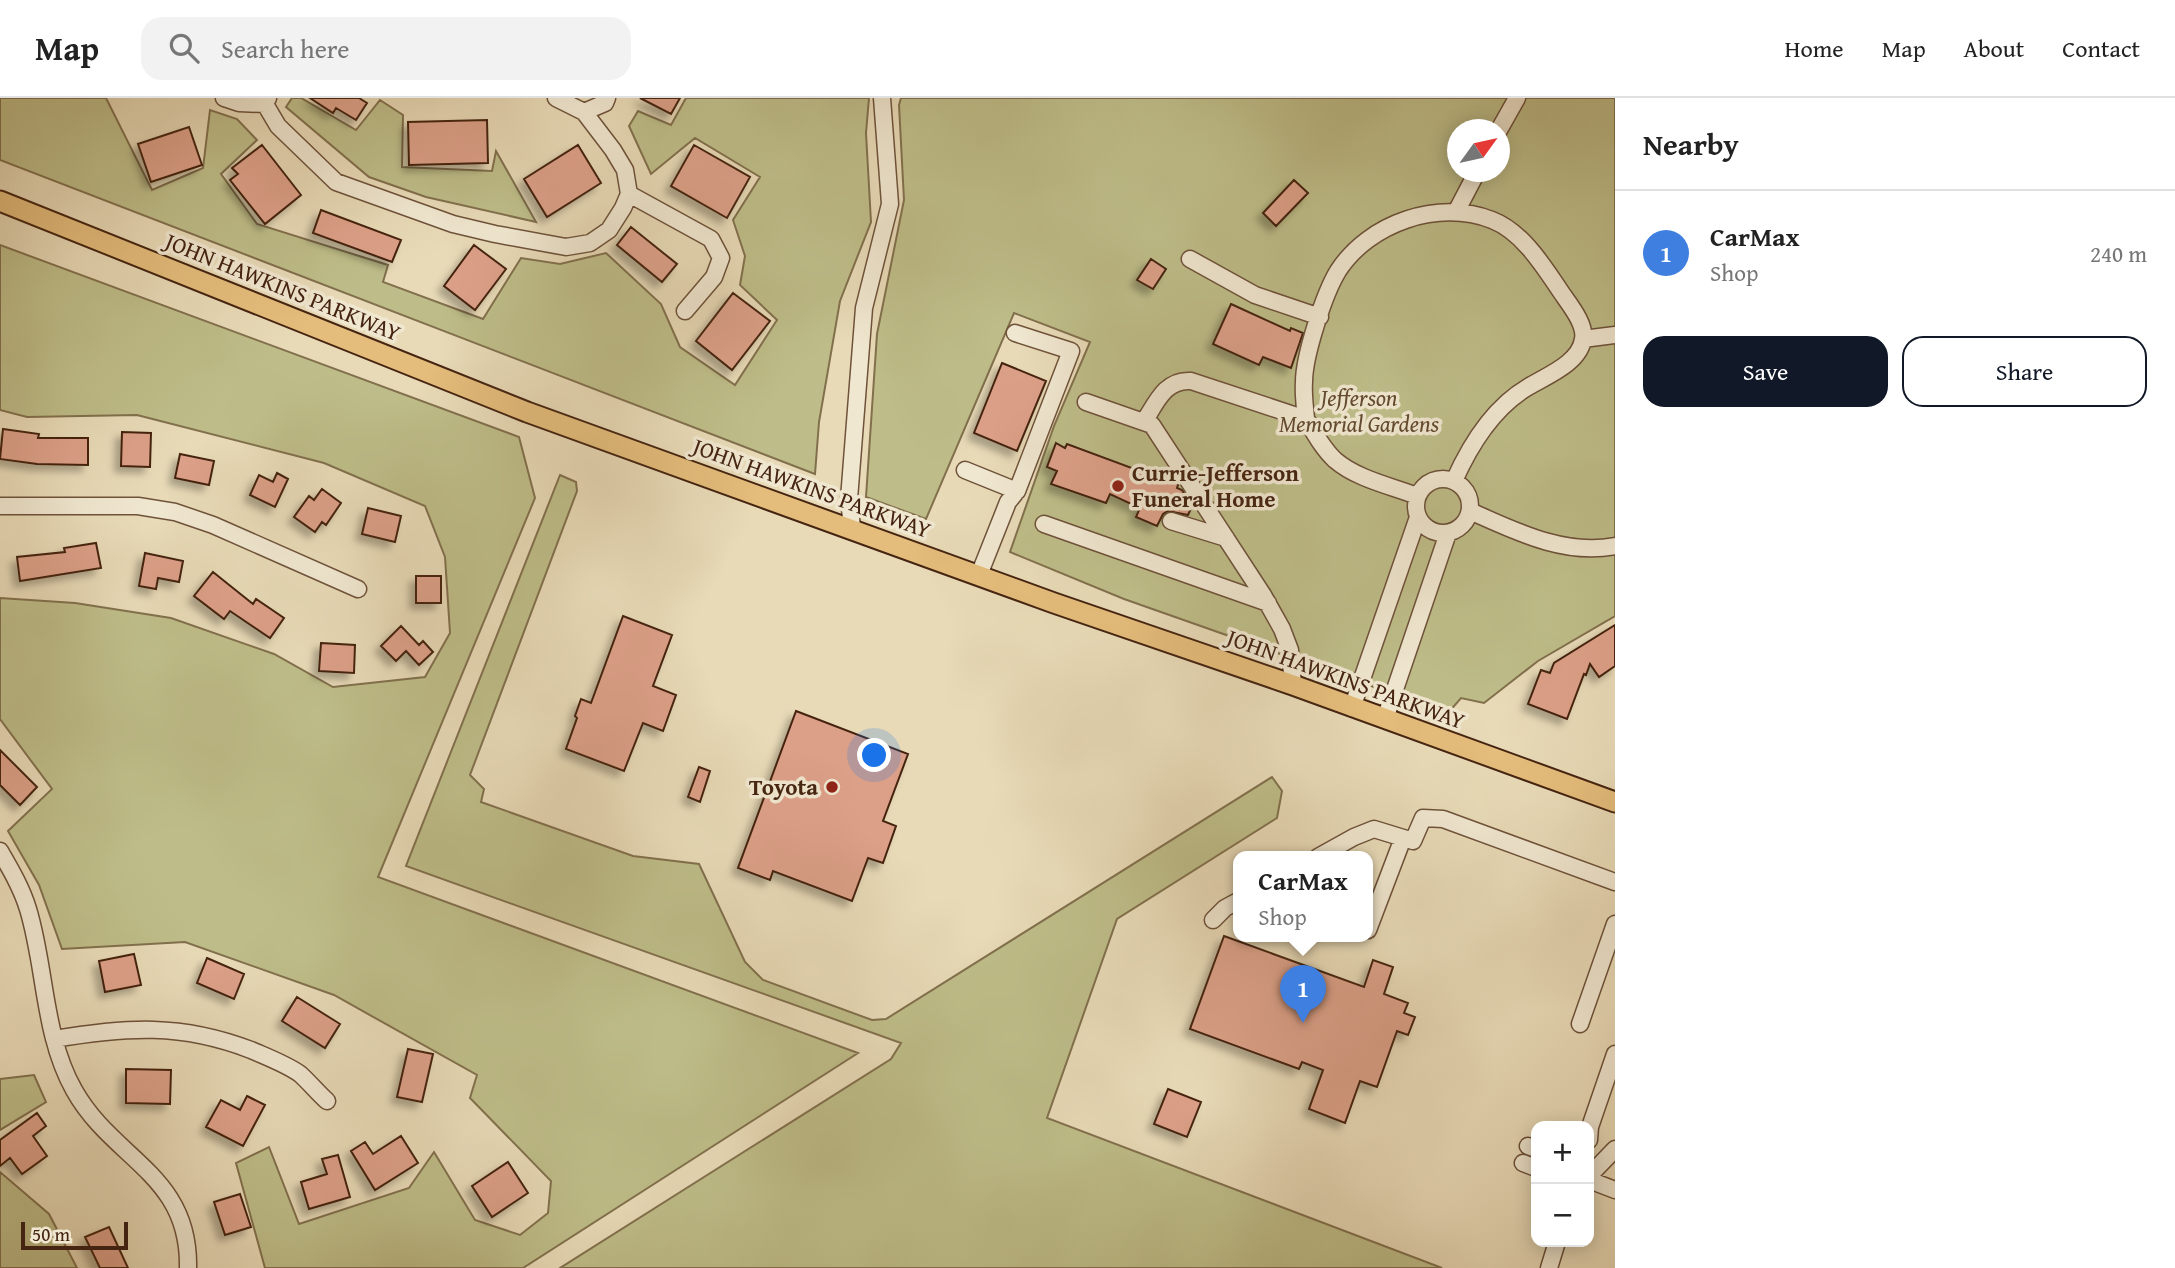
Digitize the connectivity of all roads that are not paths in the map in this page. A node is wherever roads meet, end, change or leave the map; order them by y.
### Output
1 (224, 98) edge
2 (556, 98) edge
3 (607, 98) edge
4 (882, 98) edge
5 (1517, 98) edge
6 (266, 101) edge
7 (584, 112) junction
8 (1505, 119) edge
9 (1472, 182) edge
10 (629, 194) junction
11 (0, 201) edge
12 (1456, 212) junction
13 (1190, 259) dead end
14 (685, 312) dead end
15 (1320, 317) junction
16 (1015, 333) dead end
17 (1615, 335) edge
18 (1583, 339) junction
19 (1086, 402) dead end
20 (1306, 419) junction
21 (1144, 422) junction
22 (965, 470) dead end
23 (1454, 481) junction
24 (1017, 491) junction
25 (1417, 496) junction
26 (0, 506) edge
27 (1470, 511) junction
28 (1418, 517) junction
29 (1171, 521) dead end
30 (1044, 524) dead end
31 (852, 528) junction
32 (1448, 533) junction
33 (1226, 538) junction
34 (1615, 546) edge
35 (979, 575) junction
36 (358, 589) dead end
37 (1268, 603) junction
38 (1293, 685) junction
39 (1352, 708) junction
40 (1385, 719) junction
41 (1615, 802) edge
42 (1403, 838) junction
43 (1329, 851) edge
44 (0, 852) edge
45 (1615, 882) edge
46 (1233, 904) edge
47 (1373, 916) edge
48 (1213, 920) dead end
49 (1615, 924) edge
50 (1580, 1024) dead end
51 (54, 1039) junction
52 (1615, 1054) edge
53 (327, 1101) dead end
54 (1592, 1121) edge
55 (1615, 1149) edge
56 (1594, 1172) edge
57 (1594, 1180) edge
58 (1615, 1190) edge
59 (1555, 1247) edge
60 (188, 1268) edge
61 (1549, 1268) edge

1 - 6 street
2 - 7 street
3 - 7 street
4 - 31 street
5 - 8 street
6 - 10 street
7 - 10 street
9 - 12 street
10 - 14 street
11 - 31 main road, JOHN HAWKINS PARKWAY
12 - 15 street
12 - 18 street
13 - 15 street
15 - 20 street
16 - 24 street
17 - 18 street
18 - 23 street
19 - 21 street
20 - 21 street
20 - 25 street
21 - 33 street
22 - 24 street
23 - 25 street
23 - 27 street
24 - 35 street
25 - 28 street
26 - 36 street
27 - 32 street
27 - 34 street
28 - 32 street
28 - 39 street
29 - 33 street
30 - 37 street
31 - 35 main road, JOHN HAWKINS PARKWAY
32 - 40 street
33 - 37 street
35 - 38 main road, JOHN HAWKINS PARKWAY
37 - 38 street
38 - 39 main road, JOHN HAWKINS PARKWAY
39 - 40 main road, JOHN HAWKINS PARKWAY
40 - 41 main road, JOHN HAWKINS PARKWAY
42 - 43 street
42 - 45 street
42 - 47 street
44 - 51 street
46 - 48 street
49 - 50 street
51 - 53 street
51 - 60 street
52 - 54 street
55 - 56 street
57 - 58 street
59 - 61 street

